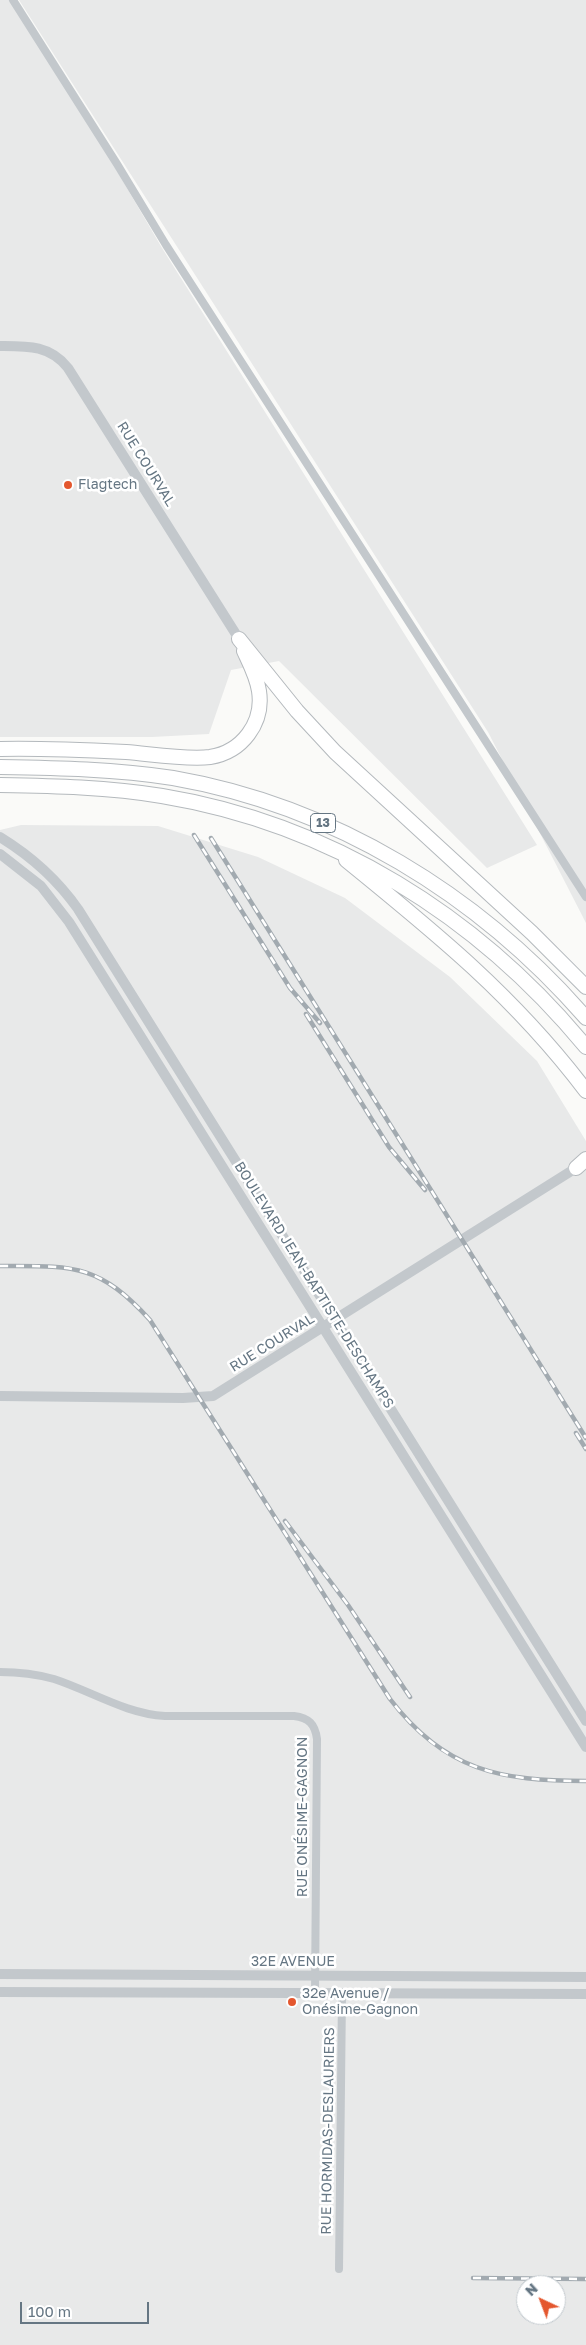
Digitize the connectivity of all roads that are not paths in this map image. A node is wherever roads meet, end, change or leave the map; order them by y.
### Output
1 (13, 0) edge
2 (0, 346) edge
3 (239, 639) junction
4 (0, 749) edge
5 (0, 767) edge
6 (0, 786) edge
7 (0, 837) edge
8 (327, 845) junction
9 (0, 854) edge
10 (586, 897) edge
11 (586, 987) edge
12 (586, 1018) edge
13 (586, 1047) edge
14 (586, 1091) edge
15 (583, 1163) edge
16 (334, 1320) junction
17 (324, 1326) junction
18 (0, 1396) edge
19 (413, 1444) junction
20 (402, 1451) junction
21 (0, 1672) edge
22 (586, 1721) edge
23 (586, 1747) edge
24 (0, 1974) edge
25 (316, 1976) junction
26 (586, 1977) edge
27 (0, 1992) edge
28 (315, 1994) junction
29 (342, 1994) junction
30 (586, 1994) edge
31 (339, 2269) dead end

1 - 10 street
2 - 3 street, RUE COURVAL
3 - 4 highway
3 - 11 highway
5 - 12 highway, 13
6 - 8 highway, 13
7 - 16 street, BOULEVARD JEAN-BAPTISTE-DESCHAMPS
8 - 13 highway, 13
8 - 14 highway
9 - 17 street, BOULEVARD JEAN-BAPTISTE-DESCHAMPS
15 - 16 street, RUE COURVAL
16 - 17 street, RUE COURVAL
16 - 19 street, BOULEVARD JEAN-BAPTISTE-DESCHAMPS
17 - 18 street, RUE COURVAL
17 - 20 street, BOULEVARD JEAN-BAPTISTE-DESCHAMPS
19 - 20 street
19 - 22 street, BOULEVARD JEAN-BAPTISTE-DESCHAMPS
20 - 23 street, BOULEVARD JEAN-BAPTISTE-DESCHAMPS
21 - 25 street, RUE ONÉSIME-GAGNON
24 - 25 street, 32E AVENUE
25 - 26 street, 32E AVENUE
25 - 28 street, RUE ONÉSIME-GAGNON
27 - 28 street
28 - 29 street
29 - 30 street
29 - 31 street, RUE HORMIDAS-DESLAURIERS

